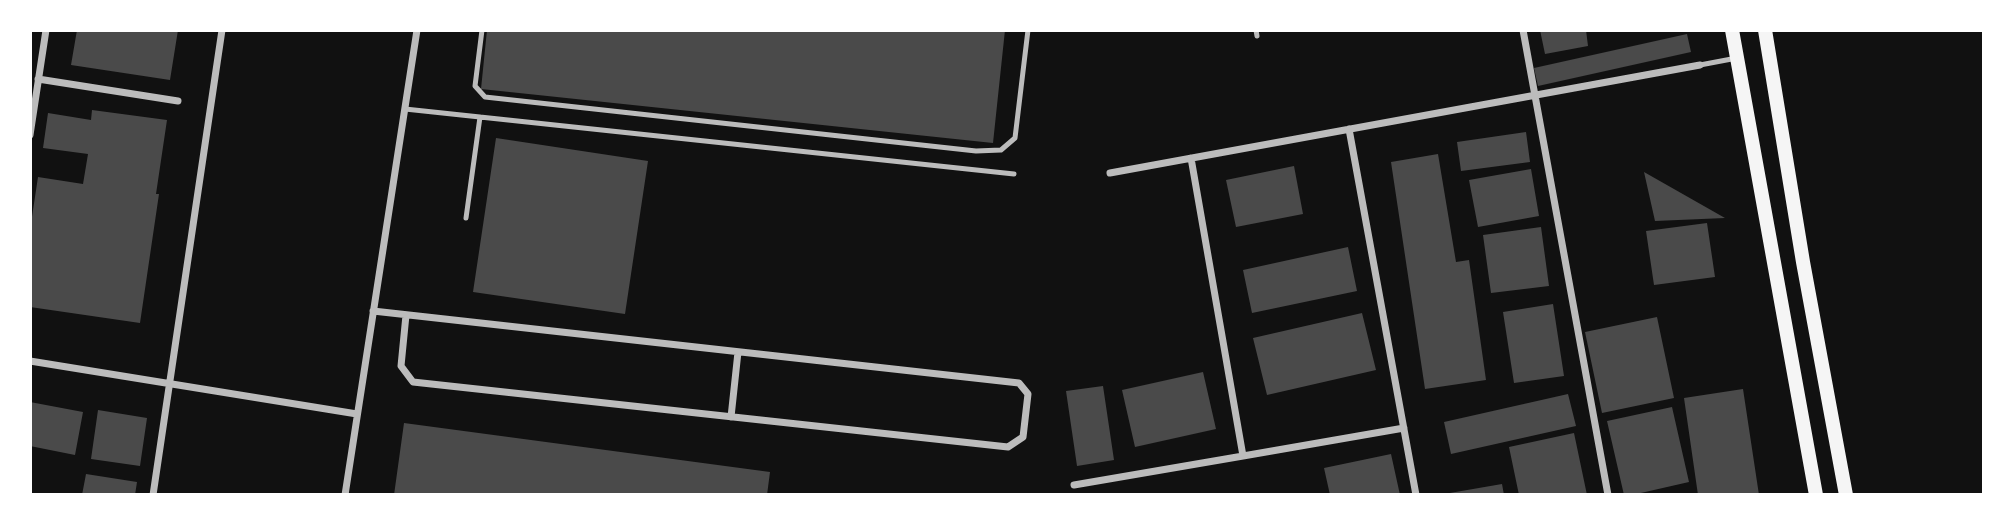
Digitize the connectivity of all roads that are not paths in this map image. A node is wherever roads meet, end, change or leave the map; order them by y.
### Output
1 (46, 30) edge
2 (222, 30) edge
3 (417, 30) edge
4 (482, 30) edge
5 (1028, 30) edge
6 (1523, 30) edge
7 (1732, 30) edge
8 (1765, 30) edge
9 (1737, 58) junction
10 (1700, 65) joint
11 (38, 79) junction
12 (1534, 96) junction
13 (178, 101) dead end
14 (405, 109) junction
15 (480, 117) junction
16 (1349, 130) junction
17 (30, 135) edge
18 (1191, 158) junction
19 (1110, 173) dead end
20 (1014, 174) dead end
21 (466, 218) dead end
22 (373, 312) junction
23 (406, 315) junction
24 (738, 352) junction
25 (30, 360) edge
26 (169, 383) junction
27 (358, 414) junction
28 (731, 417) junction
29 (1404, 428) junction
30 (1243, 456) junction
31 (1074, 485) dead end
32 (153, 495) edge
33 (345, 495) edge
34 (1416, 495) edge
35 (1608, 495) edge
36 (1816, 495) edge
37 (1846, 495) edge

1 - 11 street
2 - 26 street
3 - 14 street
4 - 5 lane
6 - 12 street
7 - 9 main road
8 - 37 main road
9 - 10 lane
9 - 36 main road
10 - 12 street
11 - 13 street
11 - 17 street
12 - 16 street
12 - 35 street
14 - 15 lane
14 - 22 street
15 - 20 lane
15 - 21 lane
16 - 18 street
16 - 29 street
18 - 19 street
18 - 30 street
22 - 23 street
22 - 27 street
23 - 24 street
23 - 28 street
24 - 28 street
24 - 28 street
25 - 26 street
26 - 27 street
26 - 32 street
27 - 33 street
29 - 30 street
29 - 34 street
30 - 31 street

